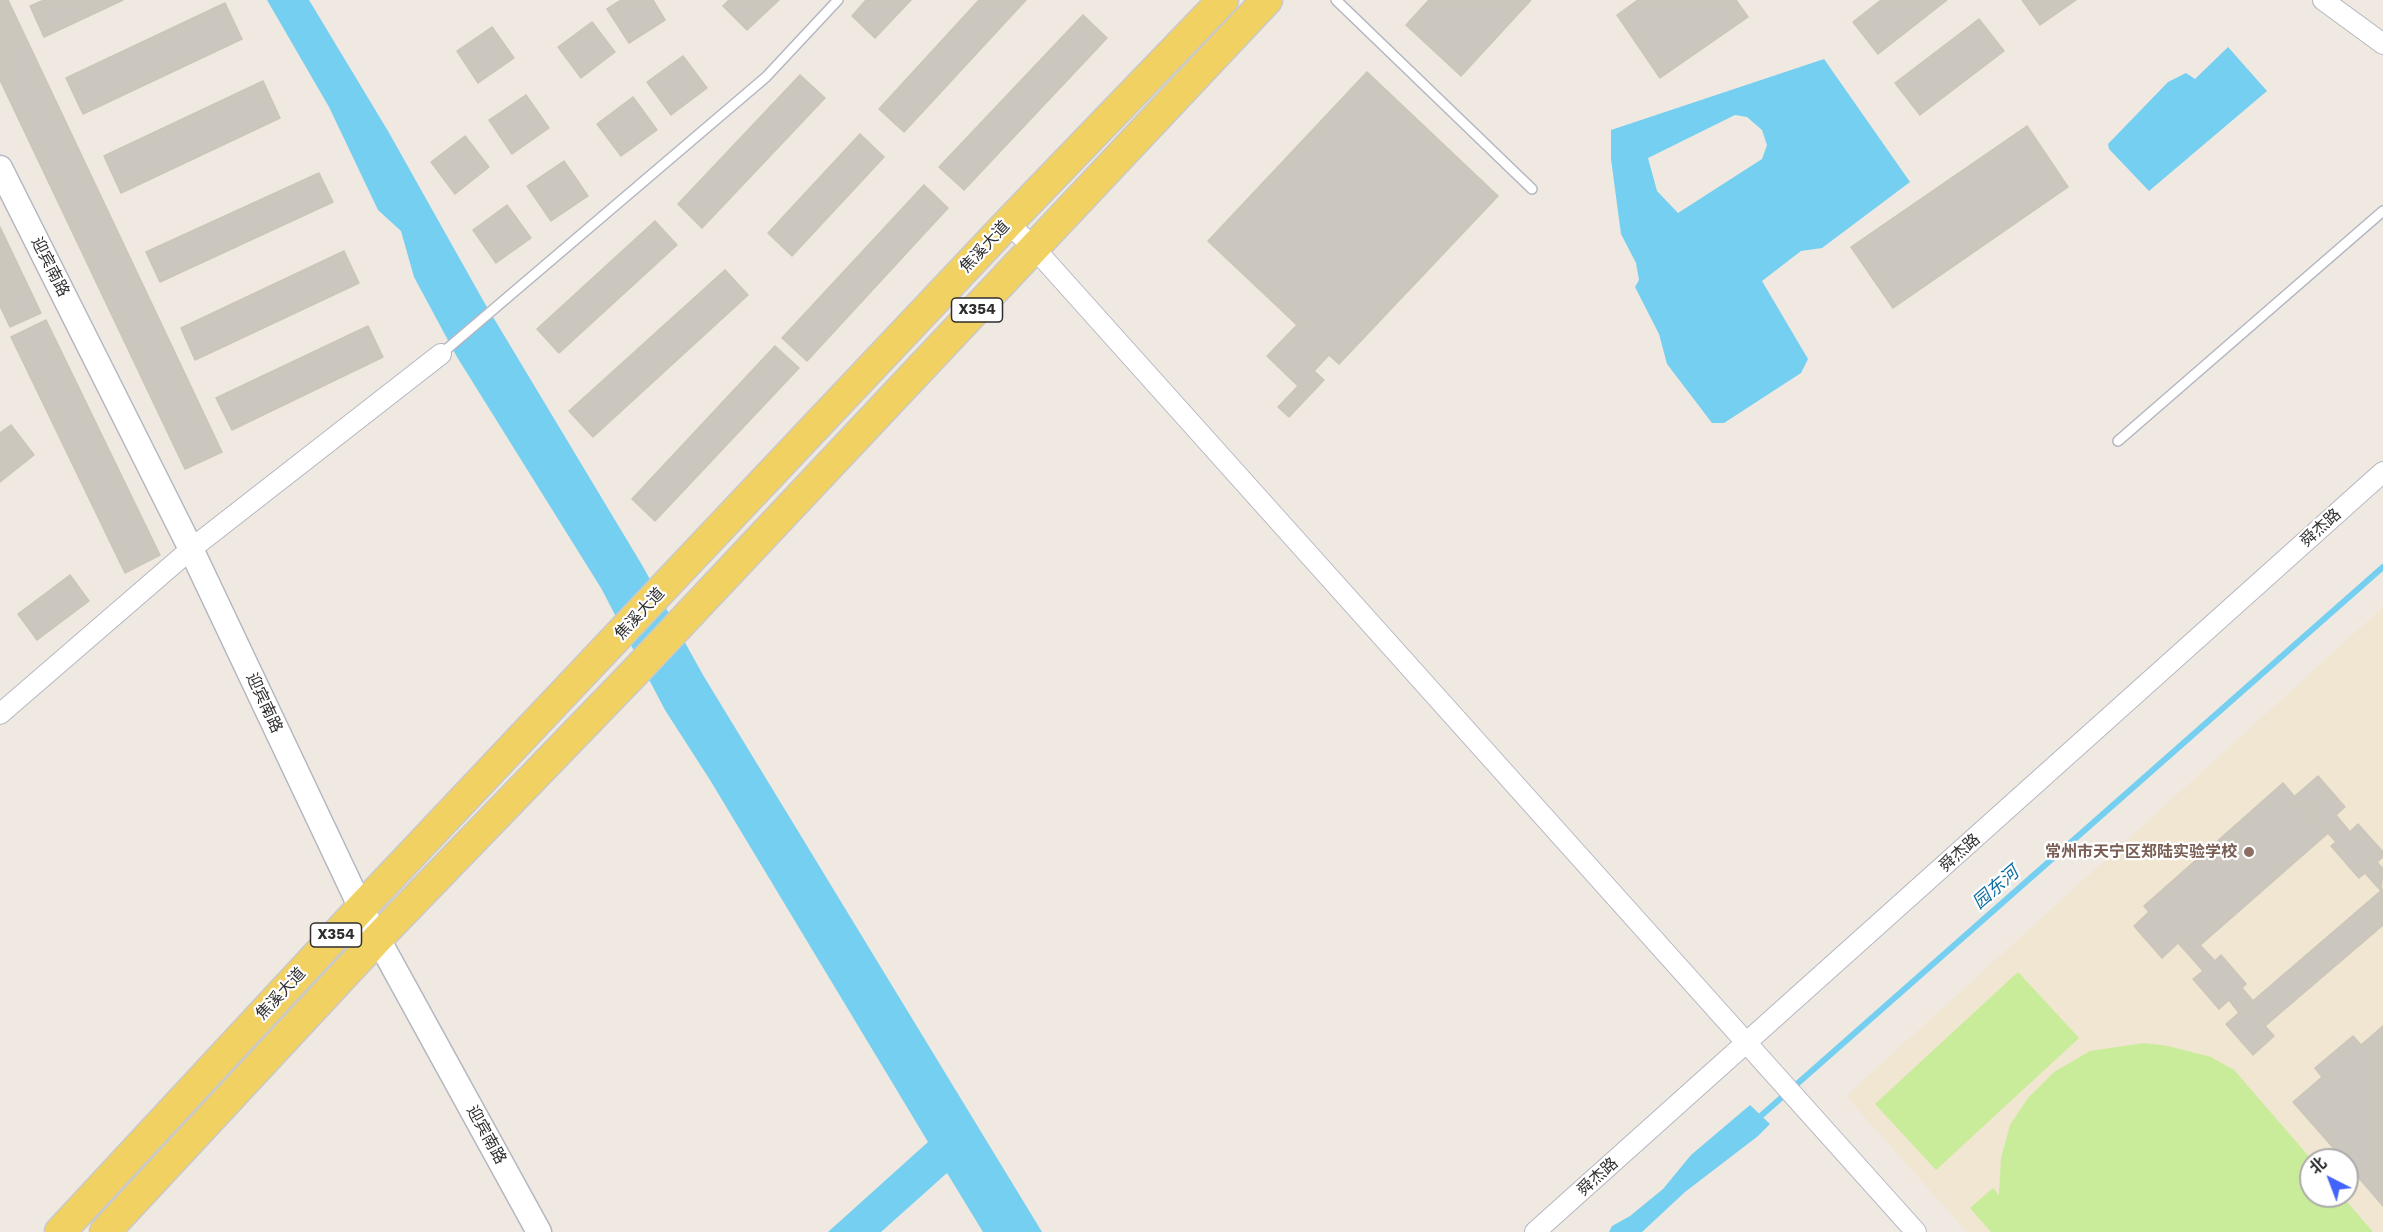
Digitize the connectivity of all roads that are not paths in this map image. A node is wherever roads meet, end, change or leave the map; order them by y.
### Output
1 (838, 0) edge
2 (1223, 0) edge
3 (1267, 0) edge
4 (1336, 0) edge
5 (2323, 0) edge
6 (2383, 44) edge
7 (0, 168) edge
8 (1532, 189) dead end
9 (2383, 211) edge
10 (1008, 223) junction
11 (1035, 249) junction
12 (441, 354) joint
13 (2118, 441) dead end
14 (2383, 472) edge
15 (191, 549) junction
16 (0, 714) edge
17 (361, 908) junction
18 (379, 937) junction
19 (1748, 1044) junction
20 (60, 1232) edge
21 (105, 1232) edge
22 (539, 1232) edge
23 (1535, 1232) edge
24 (1916, 1232) edge

1 - 12 lane
2 - 10 main road, 焦溪大道 / X354
3 - 11 main road, 焦溪大道 / X354
4 - 8 lane
5 - 6 street
7 - 15 street, 迎宾南路
9 - 13 lane
10 - 11 street
10 - 17 main road, 焦溪大道 / X354
11 - 18 main road, 焦溪大道 / X354
11 - 19 street
12 - 15 street
14 - 19 street, 舜杰路
15 - 16 street
15 - 17 street, 迎宾南路
17 - 18 street, 迎宾南路
17 - 20 main road, 焦溪大道 / X354
18 - 21 main road, 焦溪大道 / X354
18 - 22 street, 迎宾南路
19 - 23 street, 舜杰路
19 - 24 street

